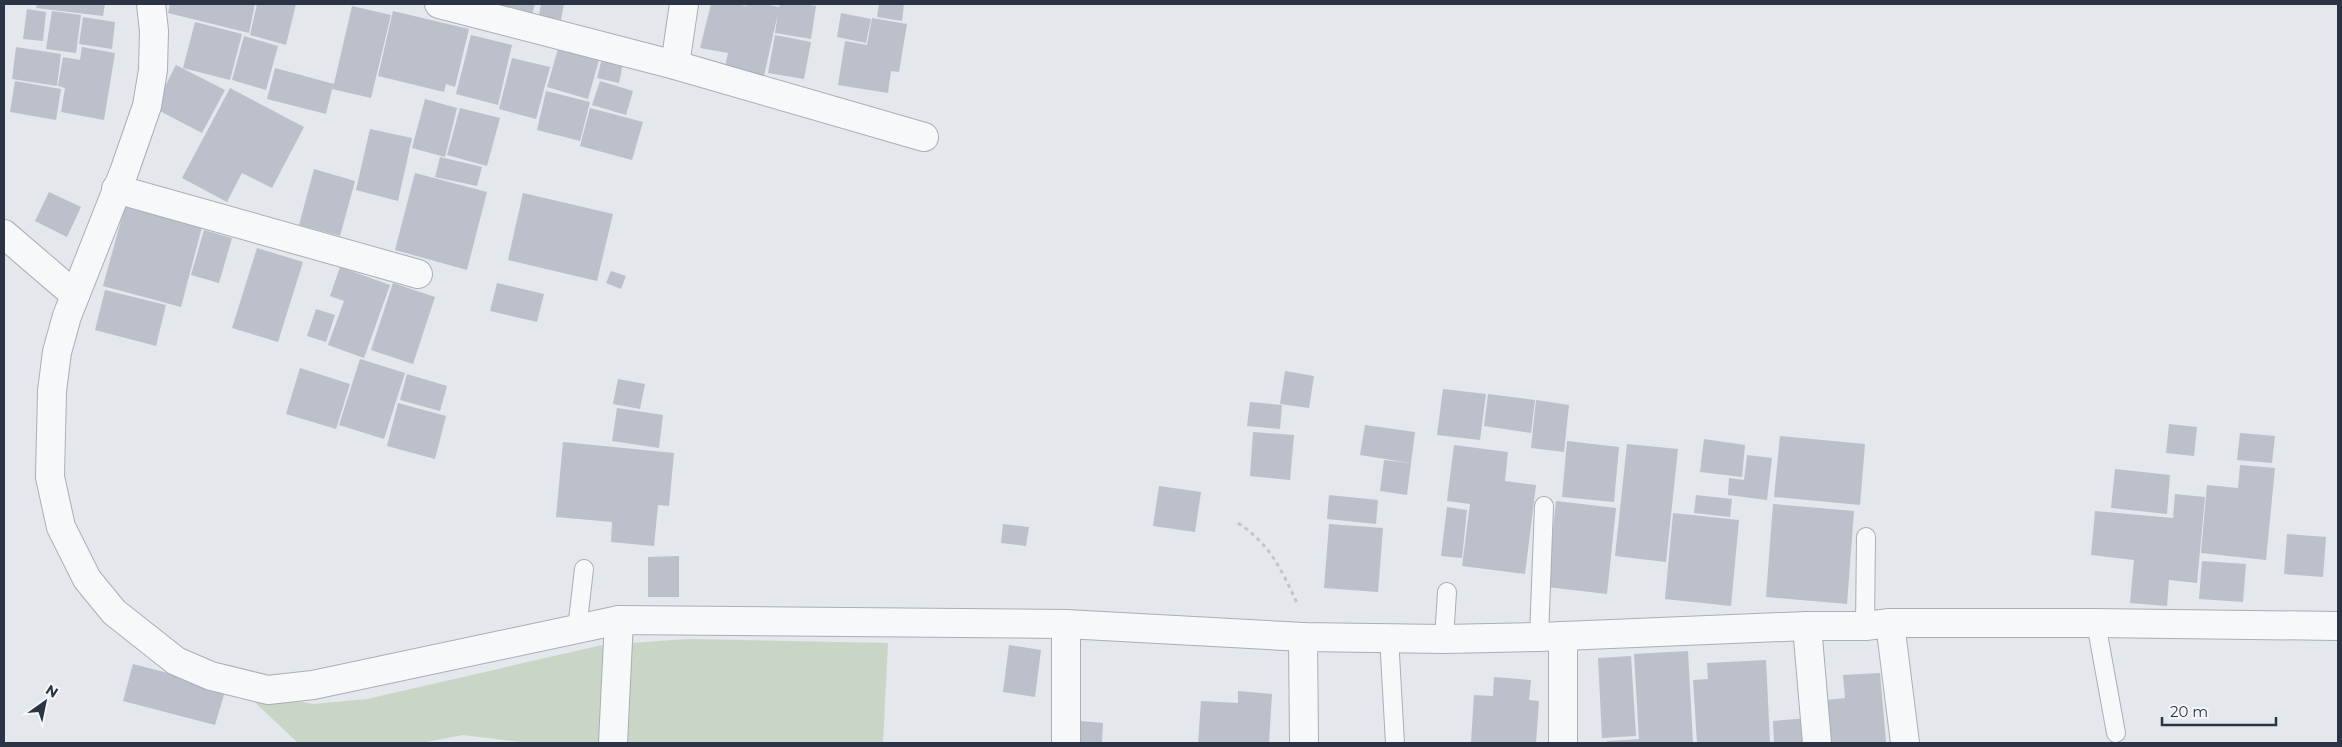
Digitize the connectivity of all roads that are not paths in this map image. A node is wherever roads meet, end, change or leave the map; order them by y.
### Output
1 (151, 4) edge
2 (439, 4) edge
3 (684, 4) edge
4 (675, 65) junction
5 (924, 137) dead end
6 (116, 189) junction
7 (4, 234) edge
8 (418, 274) dead end
9 (75, 295) junction
10 (1544, 506) dead end
11 (1866, 537) dead end
12 (584, 569) dead end
13 (1447, 592) dead end
14 (619, 620) junction
15 (2096, 622) junction
16 (1066, 624) junction
17 (1877, 625) junction
18 (1807, 626) junction
19 (2338, 626) edge
20 (577, 629) junction
21 (1551, 636) junction
22 (1304, 637) junction
23 (1389, 638) junction
24 (1444, 639) junction
25 (2116, 733) dead end
26 (614, 743) edge
27 (1066, 743) edge
28 (1304, 743) edge
29 (1395, 743) edge
30 (1563, 743) edge
31 (1817, 743) edge
32 (1905, 743) edge

1 - 6 street
2 - 4 street
3 - 4 street
4 - 5 street
6 - 8 street
6 - 9 street
7 - 9 street
9 - 20 street
10 - 21 lane
11 - 17 lane
12 - 20 lane
13 - 24 lane
14 - 16 street
14 - 20 street
14 - 26 street
15 - 17 street
15 - 19 street
15 - 25 lane
16 - 22 street
16 - 27 street
17 - 18 street
17 - 32 street
18 - 21 street
18 - 31 street
21 - 24 street
21 - 30 street
22 - 23 street
22 - 28 street
23 - 24 street
23 - 29 lane

